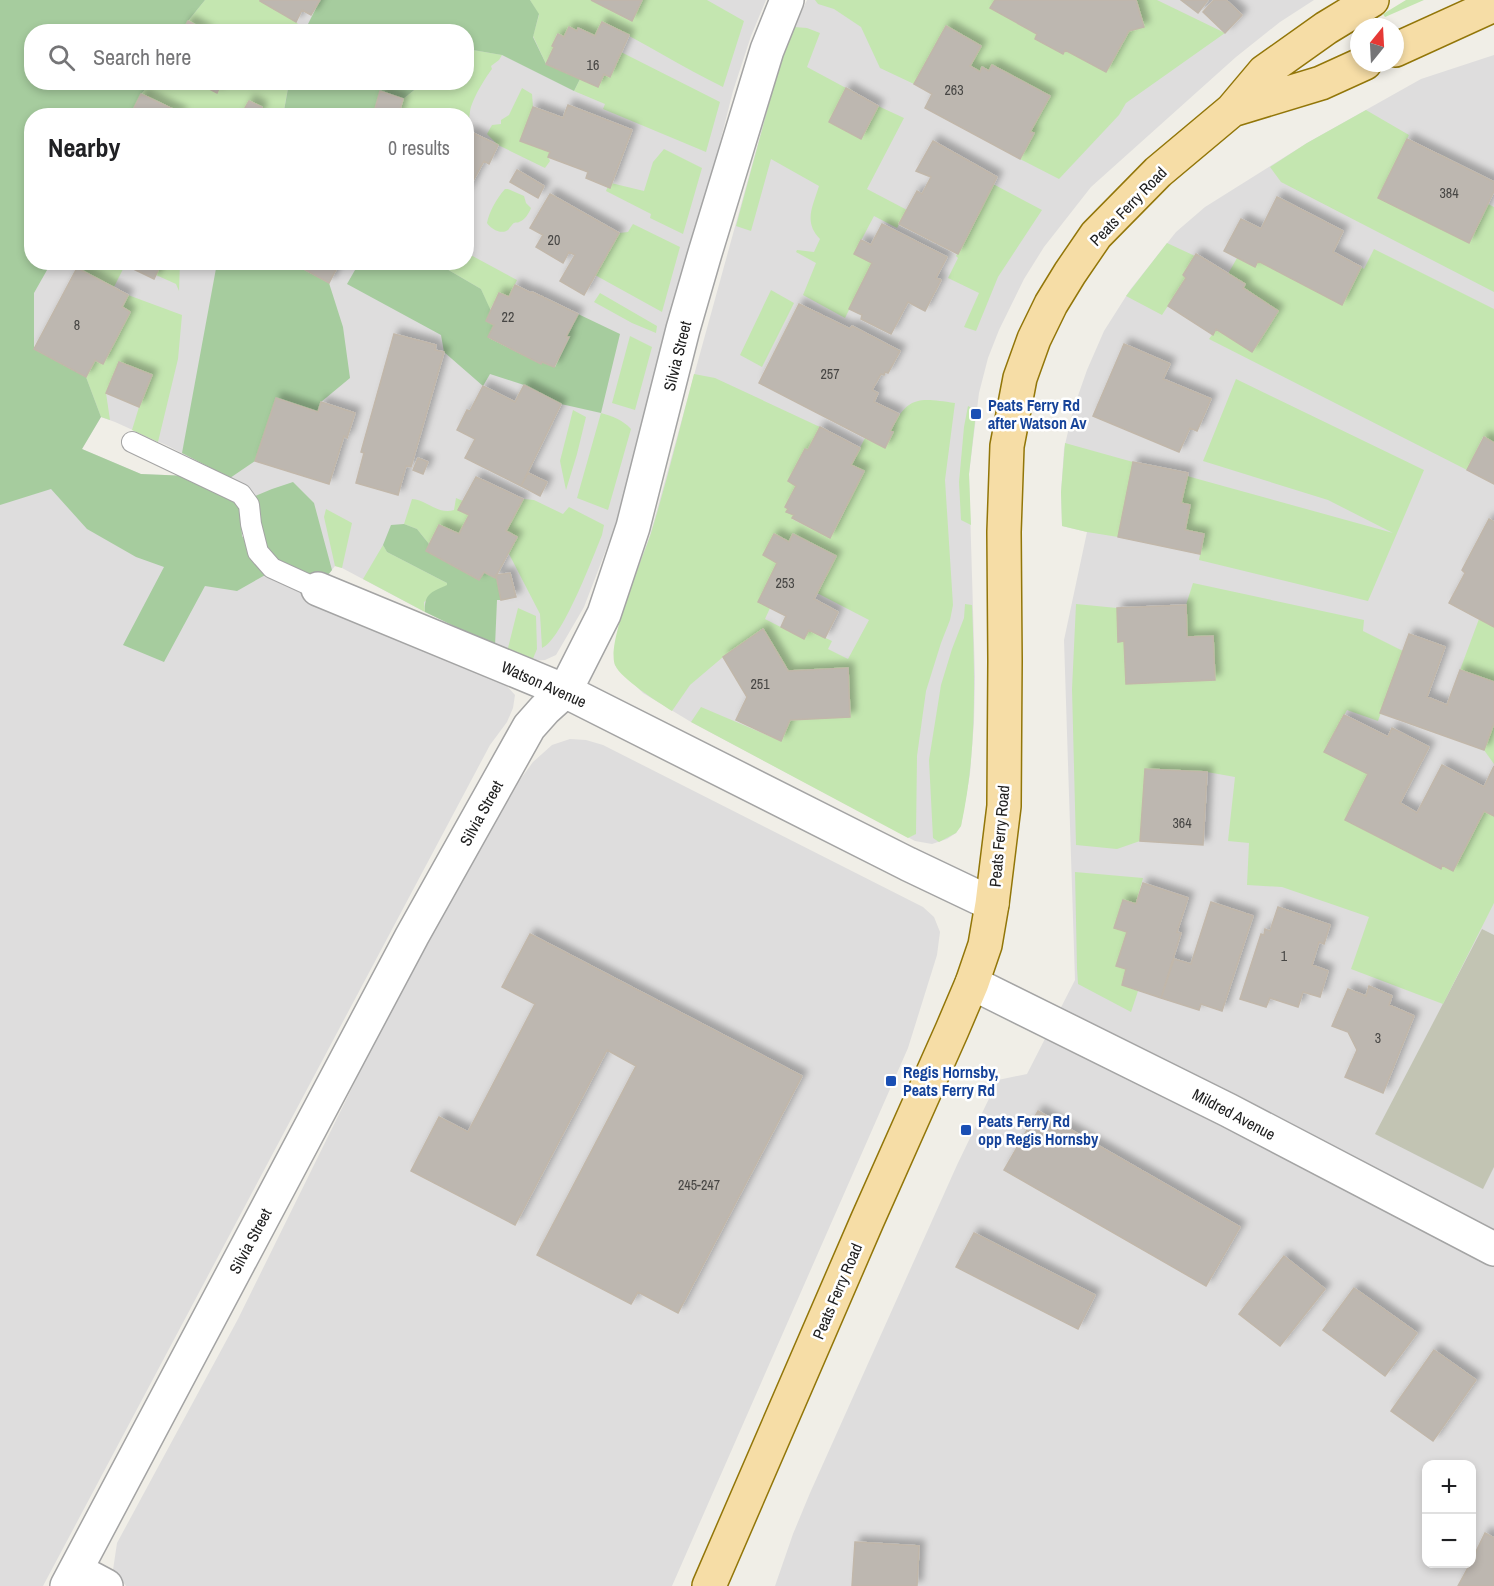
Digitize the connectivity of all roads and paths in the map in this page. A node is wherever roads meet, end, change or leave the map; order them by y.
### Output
1 (787, 0) edge
2 (1337, 0) edge
3 (1372, 0) edge
4 (1494, 5) edge
5 (1404, 46) edge
6 (1350, 70) edge
7 (1264, 72) junction
8 (1232, 110) junction
9 (132, 442) dead end
10 (318, 589) joint
11 (565, 691) junction
12 (992, 904) junction
13 (972, 982) junction
14 (1494, 1249) edge
15 (71, 1578) edge
16 (106, 1586) edge
17 (709, 1586) edge

1 - 11 street, Silvia Street
2 - 7 main road
3 - 7 main road, Peats Ferry Road
4 - 5 main road
6 - 8 main road, Peats Ferry Road
7 - 8 main road, Peats Ferry Road
8 - 12 main road, Peats Ferry Road
9 - 10 lane, Watson Avenue
10 - 11 street, Watson Avenue
11 - 12 street, Watson Avenue
11 - 15 street, Silvia Street
12 - 13 main road, Peats Ferry Road
13 - 14 street, Mildred Avenue
13 - 17 main road, Peats Ferry Road
15 - 16 street

